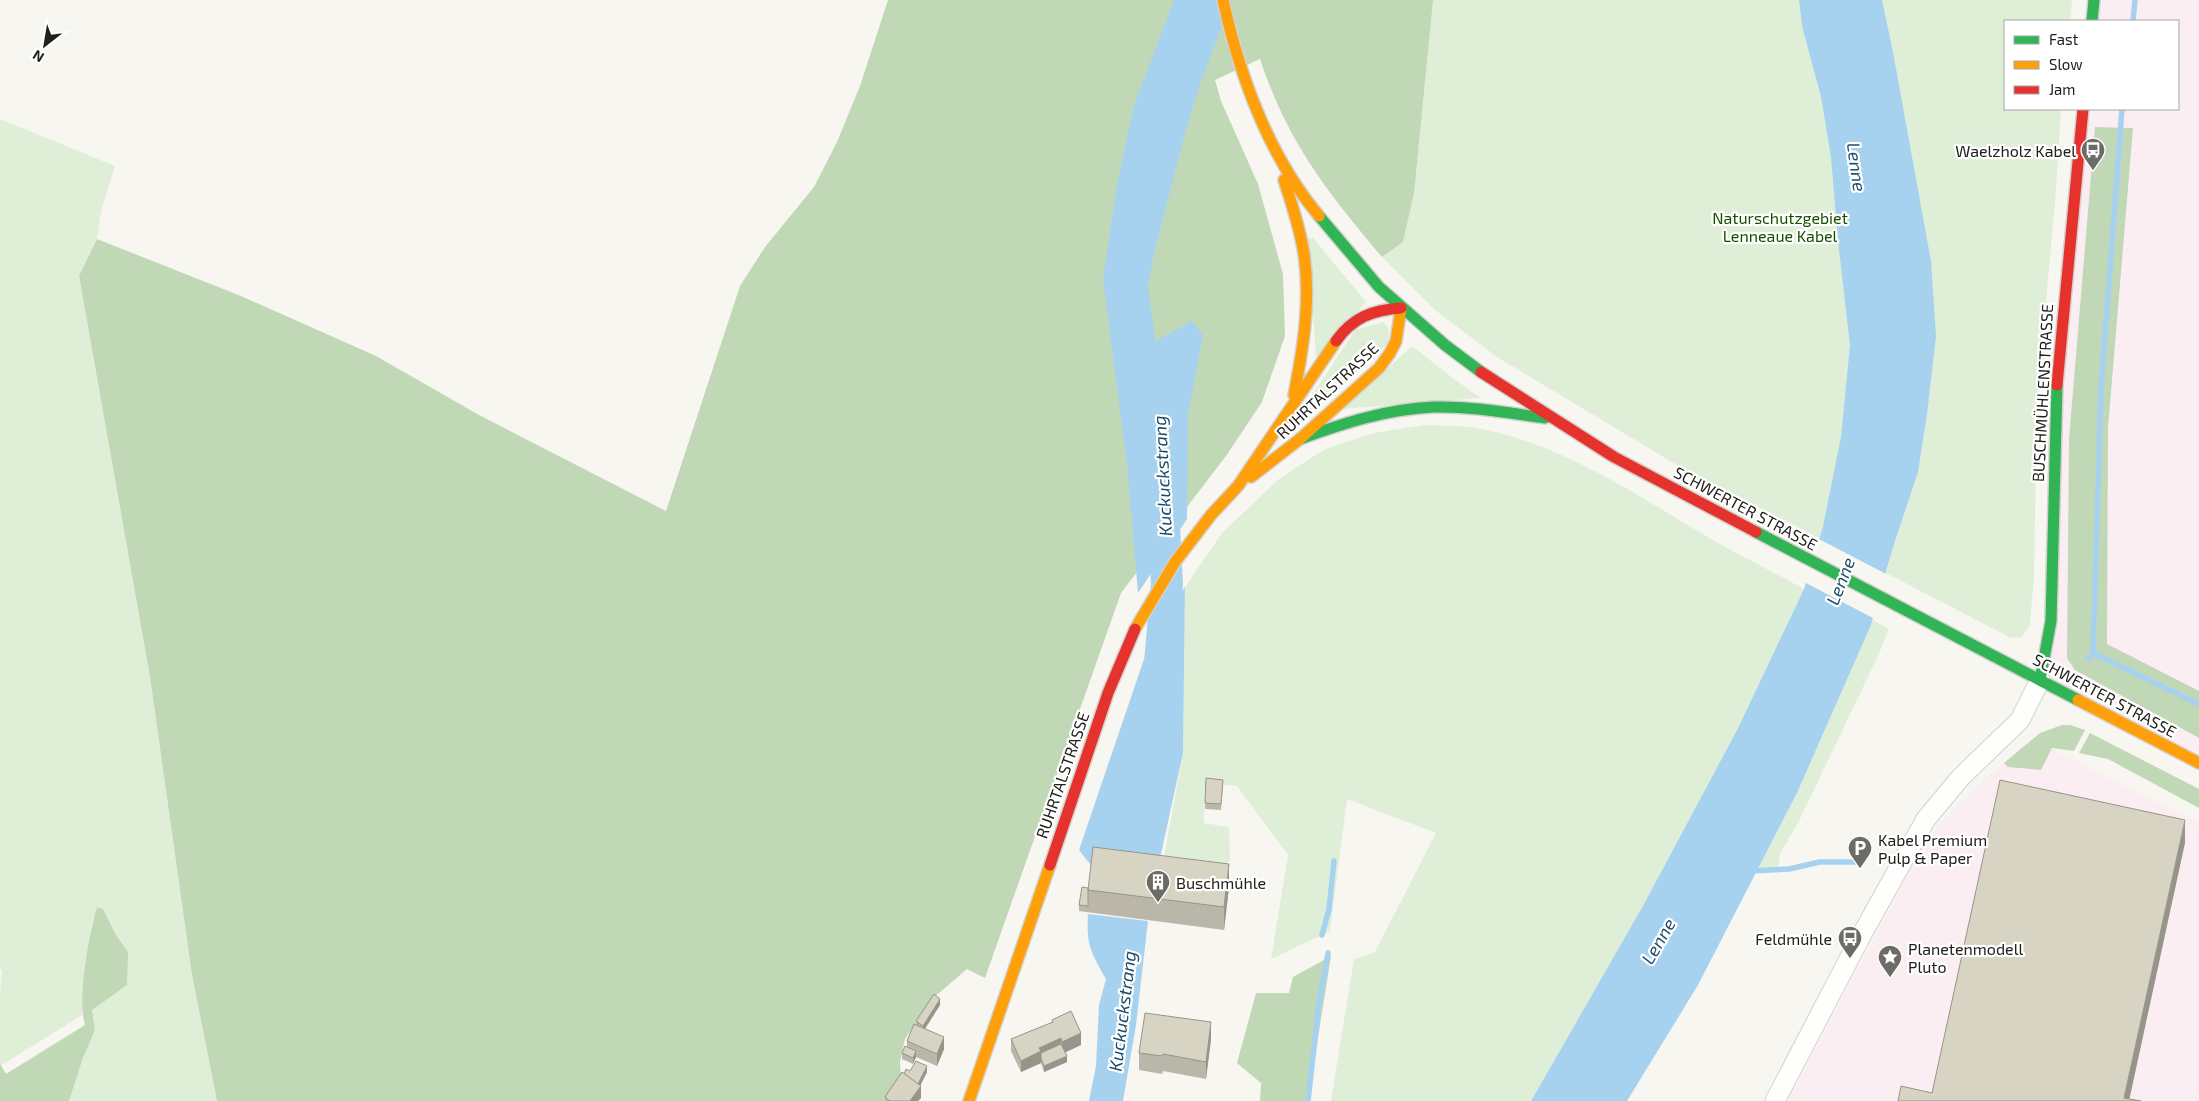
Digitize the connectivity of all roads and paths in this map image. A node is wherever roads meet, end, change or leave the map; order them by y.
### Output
1 (1223, 0) edge
2 (2094, 0) edge
3 (2092, 20) edge
4 (2083, 110) edge
5 (1277, 153) junction
6 (1401, 308) junction
7 (1291, 406) junction
8 (1551, 418) junction
9 (1300, 439) junction
10 (1238, 486) junction
11 (2040, 680) junction
12 (2199, 763) edge
13 (969, 1101) edge
14 (1775, 1101) edge

1 - 5 main road
2 - 3 main road
4 - 11 main road, BUSCHMÜHLENSTRASSE
5 - 6 main road, SCHWERTER STRASSE
5 - 7 main road
6 - 7 main road, RUHRTALSTRASSE
6 - 8 main road, SCHWERTER STRASSE
6 - 9 main road, RUHRTALSTRASSE
7 - 10 main road, RUHRTALSTRASSE
8 - 9 main road
8 - 11 main road, SCHWERTER STRASSE
9 - 10 main road, RUHRTALSTRASSE
10 - 13 main road, RUHRTALSTRASSE
11 - 12 main road, SCHWERTER STRASSE
11 - 14 street

